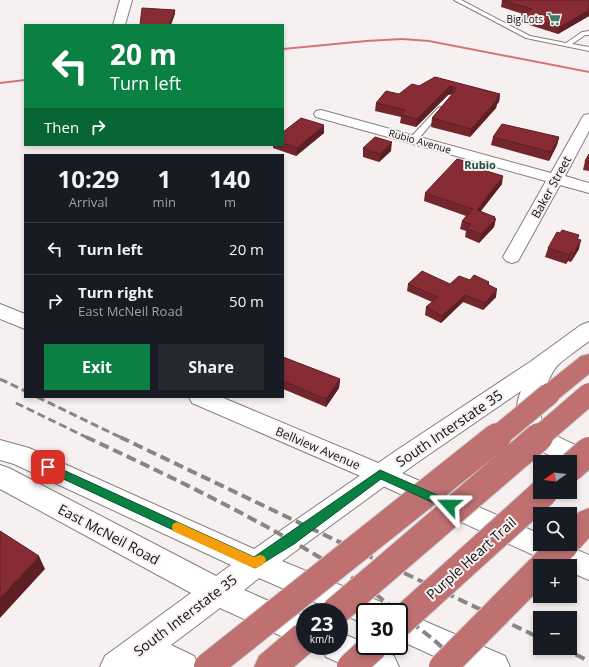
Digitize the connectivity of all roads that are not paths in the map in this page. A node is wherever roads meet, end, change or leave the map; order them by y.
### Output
1 (126, 0) edge
2 (457, 0) edge
3 (120, 24) edge
4 (589, 33) edge
5 (566, 45) junction
6 (589, 49) edge
7 (446, 102) edge
8 (321, 114) dead end
9 (589, 118) edge
10 (414, 139) junction
11 (555, 179) junction
12 (589, 188) edge
13 (512, 257) dead end
14 (0, 311) edge
15 (24, 322) edge
16 (589, 330) edge
17 (548, 361) junction
18 (589, 362) edge
19 (589, 394) edge
20 (202, 398) edge
21 (0, 450) edge
22 (589, 451) edge
23 (589, 461) edge
24 (577, 462) edge
25 (380, 474) junction
26 (0, 476) edge
27 (536, 499) edge
28 (589, 520) edge
29 (577, 532) edge
30 (558, 551) edge
31 (551, 559) edge
32 (255, 563) junction
33 (589, 568) edge
34 (533, 577) edge
35 (217, 592) junction
36 (345, 603) edge
37 (356, 606) edge
38 (408, 616) edge
39 (296, 628) edge
40 (408, 628) edge
41 (296, 645) edge
42 (348, 651) edge
43 (364, 655) edge
44 (116, 667) edge
45 (129, 667) edge
46 (184, 667) edge
47 (208, 667) edge
48 (270, 667) edge
49 (351, 667) edge
50 (383, 667) edge
51 (443, 667) edge
52 (494, 667) edge

1 - 3 street
2 - 5 lane
4 - 5 lane
5 - 6 lane
7 - 10 lane
8 - 10 street, Rubio Avenue
9 - 11 street, Baker Street
10 - 11 street, Rubio Avenue
11 - 12 street, Rubio Avenue
11 - 13 street, Baker Street
14 - 15 street
16 - 17 main road, South Interstate 35
17 - 23 main road
17 - 25 main road, South Interstate 35
18 - 47 highway, bridge
19 - 36 highway, bridge
20 - 25 street, Bellview Avenue
21 - 32 main road
22 - 24 highway, bridge
25 - 32 main road, South Interstate 35
25 - 33 street, Bellview Avenue
26 - 35 main road, East McNeil Road
27 - 38 highway, Purple Heart Trail, bridge
28 - 29 highway
30 - 31 highway, bridge
32 - 35 main road, South Interstate 35
32 - 37 main road
34 - 51 highway, bridge
35 - 39 main road, East McNeil Road
35 - 44 main road, South Interstate 35
40 - 52 main road
41 - 48 highway
42 - 50 main road
43 - 49 highway, bridge
45 - 46 main road

